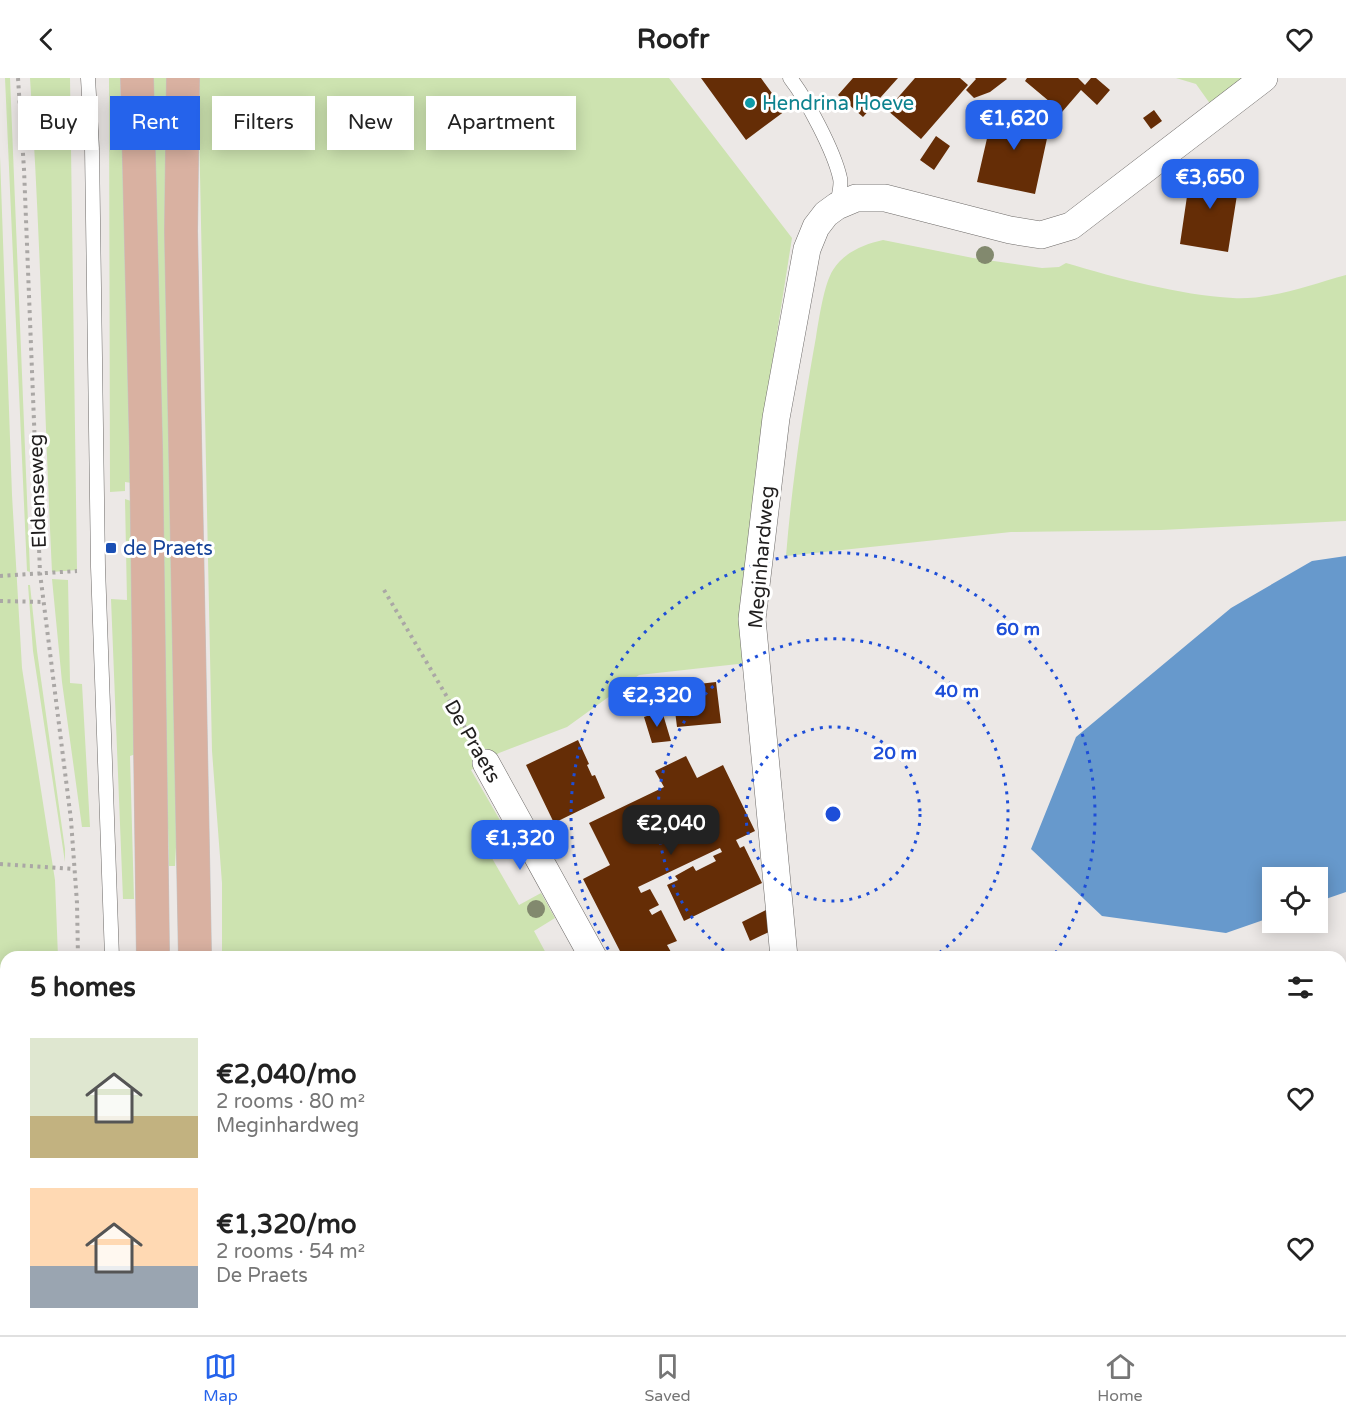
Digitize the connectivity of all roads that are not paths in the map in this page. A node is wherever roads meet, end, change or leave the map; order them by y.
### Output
1 (88, 78) edge
2 (137, 78) edge
3 (183, 78) edge
4 (790, 78) edge
5 (1264, 78) edge
6 (837, 206) junction
7 (486, 763) road end
8 (112, 951) edge
9 (153, 951) edge
10 (195, 951) edge
11 (590, 951) edge
12 (783, 951) edge

1 - 8 lane
2 - 9 main road
3 - 10 main road
4 - 6 lane
5 - 6 street, Meginhardweg
6 - 12 street, Meginhardweg
7 - 11 street, De Praets

